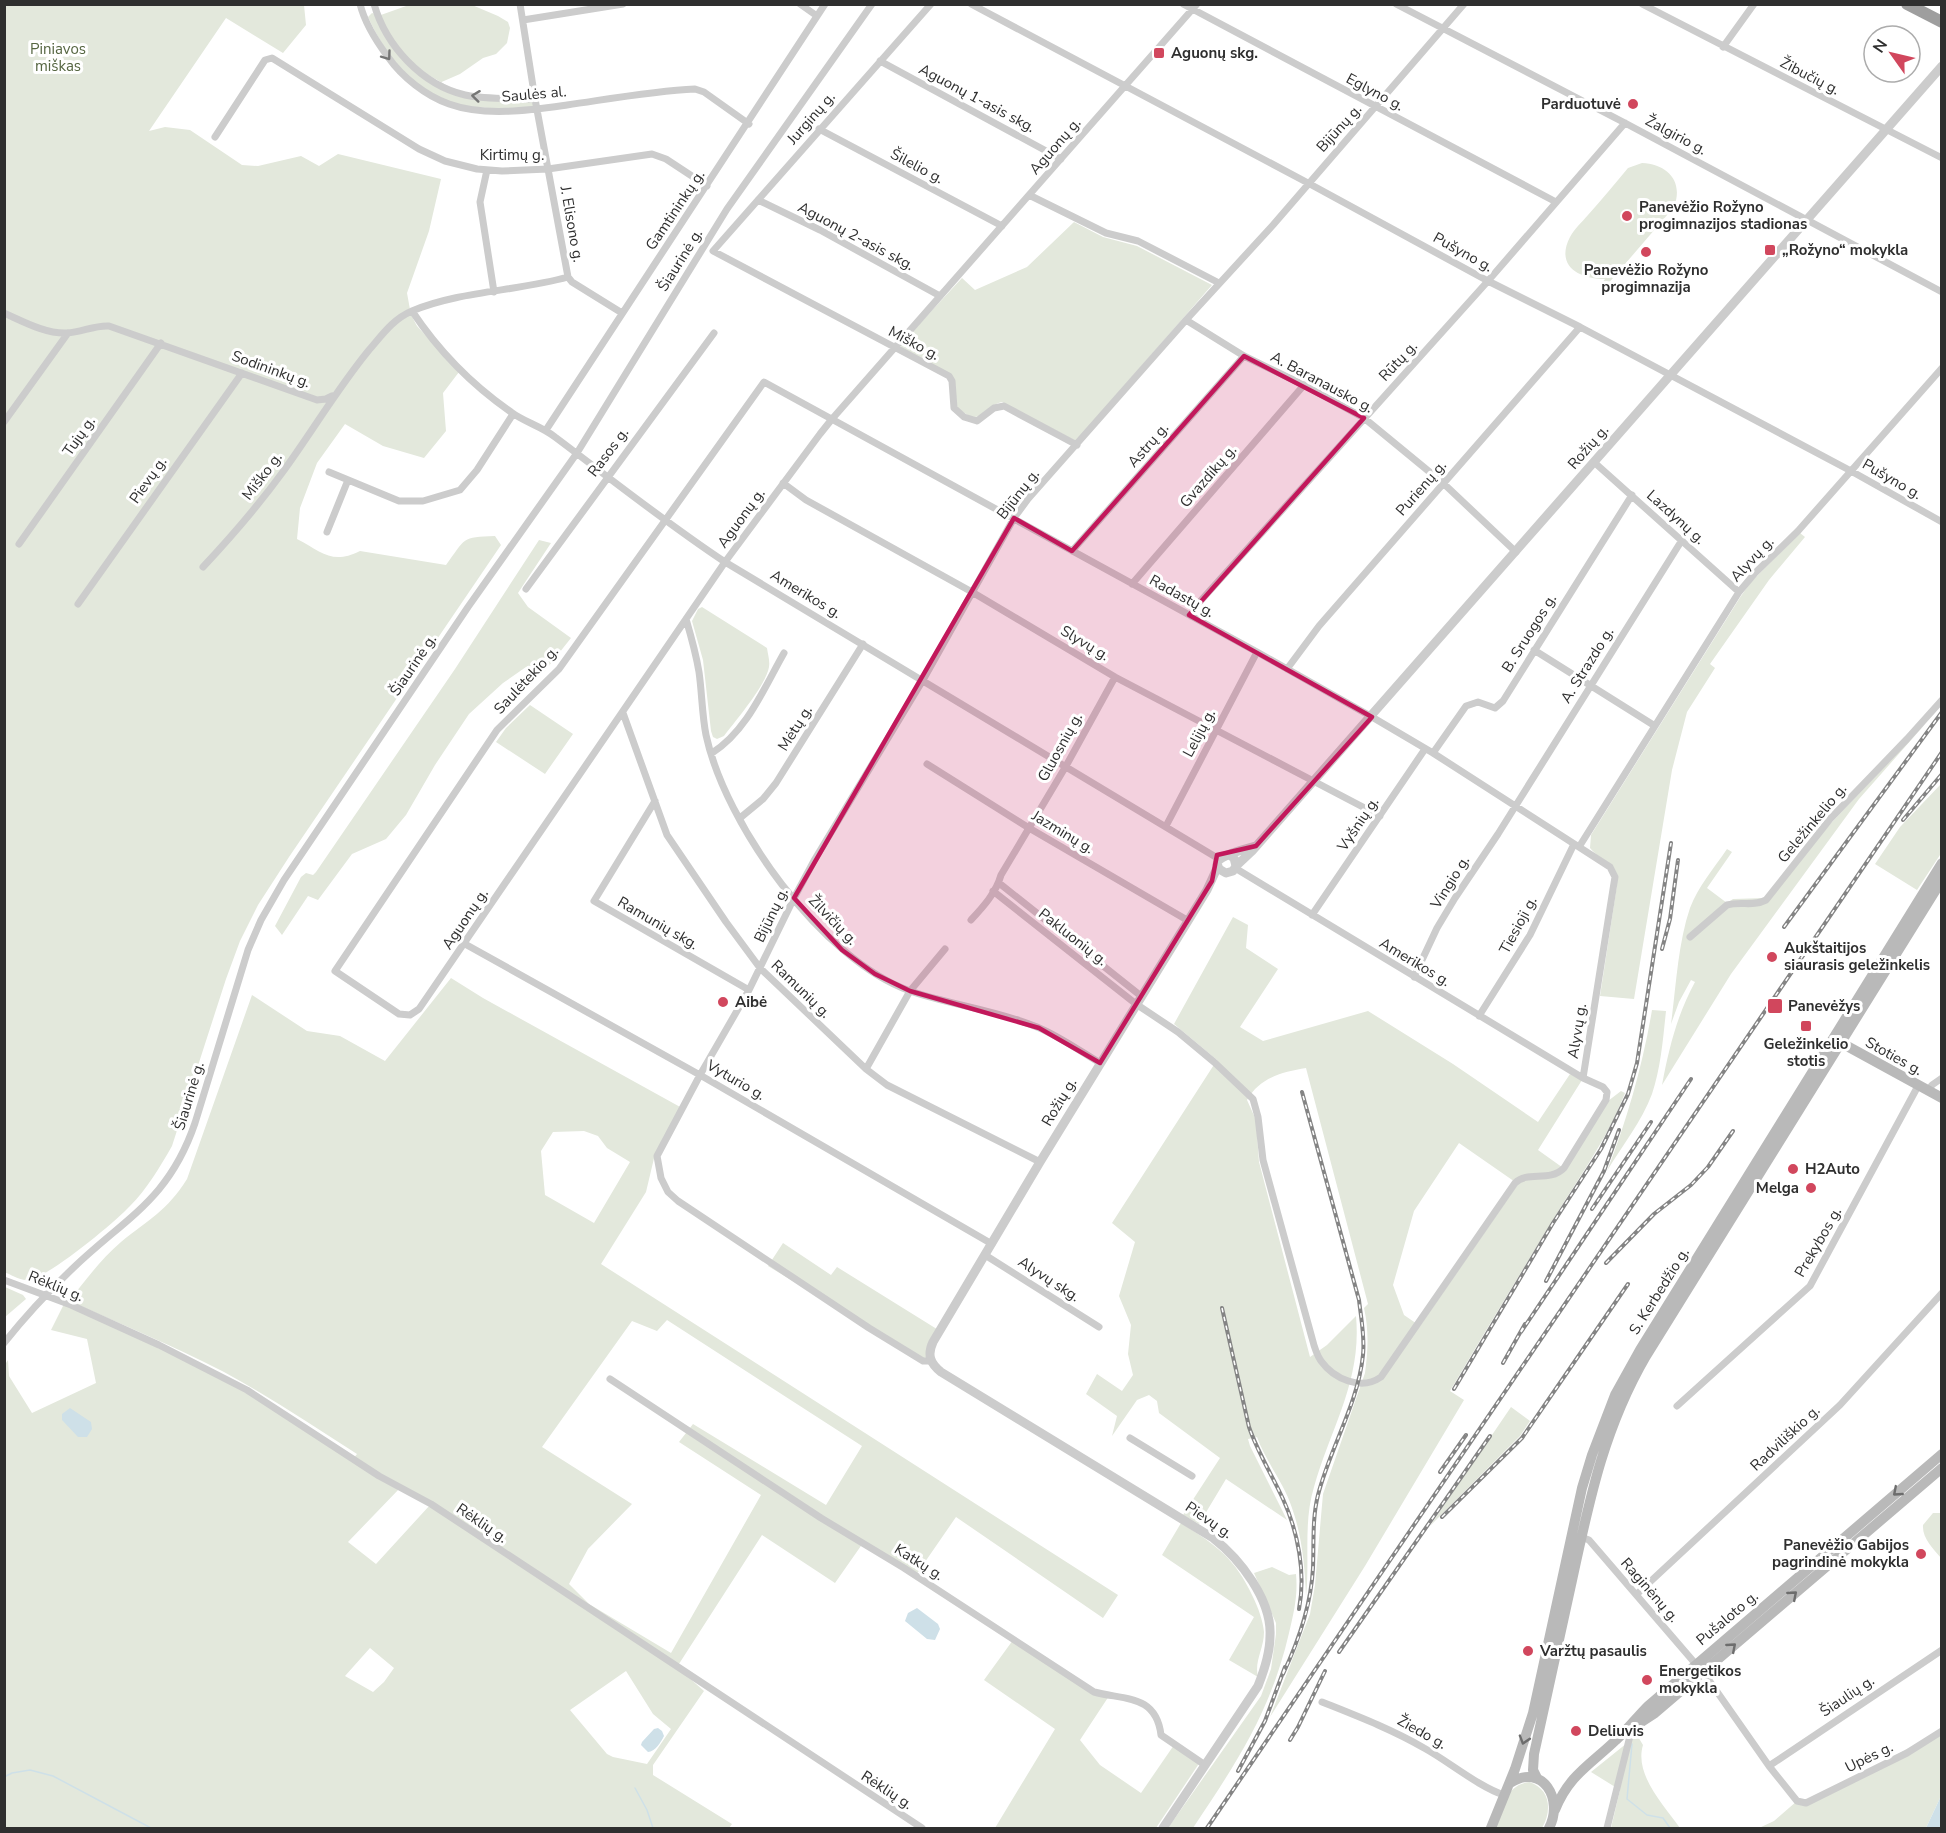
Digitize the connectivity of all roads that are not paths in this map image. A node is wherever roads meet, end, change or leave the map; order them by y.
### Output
1 (360, 4) edge
2 (520, 4) edge
3 (623, 4) edge
4 (800, 4) edge
5 (825, 4) edge
6 (873, 4) edge
7 (931, 4) edge
8 (971, 4) edge
9 (1183, 4) edge
10 (1396, 4) edge
11 (1464, 4) edge
12 (1642, 4) edge
13 (1754, 4) edge
14 (1907, 4) edge
15 (375, 7) edge
16 (1195, 7) edge
17 (363, 13) junction
18 (817, 16) junction
19 (523, 20) junction
20 (1941, 22) edge
21 (1442, 29) junction
22 (1723, 47) junction
23 (880, 61) junction
24 (1941, 66) edge
25 (1125, 86) junction
26 (535, 99) junction
27 (1376, 108) junction
28 (537, 110) junction
29 (1625, 123) junction
30 (749, 124) junction
31 (819, 129) junction
32 (1885, 130) junction
33 (215, 137) dead end
34 (1941, 158) edge
35 (1061, 159) junction
36 (548, 169) junction
37 (487, 170) junction
38 (1308, 183) junction
39 (707, 186) junction
40 (1029, 195) junction
41 (758, 200) junction
42 (1556, 202) junction
43 (1806, 220) junction
44 (1002, 226) junction
45 (713, 251) joint
46 (568, 277) junction
47 (1488, 281) junction
48 (1219, 283) junction
49 (494, 292) junction
50 (1941, 292) edge
51 (940, 296) junction
52 (412, 310) junction
53 (4, 313) edge
54 (622, 313) junction
55 (1185, 321) junction
56 (1580, 327) junction
57 (68, 333) junction
58 (714, 333) dead end
59 (161, 343) junction
60 (894, 348) junction
61 (1244, 357) junction
62 (1941, 368) edge
63 (242, 373) junction
64 (1670, 375) junction
65 (764, 382) joint
66 (1304, 385) junction
67 (335, 395) junction
68 (513, 414) junction
69 (1364, 418) junction
70 (832, 419) junction
71 (4, 422) edge
72 (546, 430) junction
73 (1077, 445) junction
74 (577, 453) junction
75 (1595, 463) junction
76 (1851, 471) junction
77 (329, 472) dead end
78 (606, 477) junction
79 (348, 480) junction
80 (783, 483) junction
81 (1443, 483) junction
82 (1632, 495) junction
83 (1014, 518) junction
84 (664, 520) junction
85 (1941, 522) edge
86 (327, 532) dead end
87 (1682, 540) junction
88 (19, 544) dead end
89 (1072, 551) junction
90 (1516, 552) junction
91 (725, 562) junction
92 (203, 567) dead end
93 (1132, 584) junction
94 (526, 589) dead end
95 (972, 592) junction
96 (1739, 592) junction
97 (78, 604) dead end
98 (1191, 616) junction
99 (686, 619) junction
100 (863, 644) junction
101 (1534, 650) junction
102 (1257, 652) junction
103 (784, 653) dead end
104 (1287, 669) junction
105 (1115, 677) junction
106 (923, 680) junction
107 (1590, 685) junction
108 (1941, 700) edge
109 (623, 713) junction
110 (1371, 717) junction
111 (1655, 726) junction
112 (1216, 731) junction
113 (1425, 749) junction
114 (712, 753) junction
115 (1433, 753) junction
116 (927, 764) dead end
117 (1066, 766) junction
118 (1314, 781) junction
119 (655, 801) junction
120 (1515, 806) junction
121 (1380, 816) junction
122 (740, 818) junction
123 (1166, 826) junction
124 (1029, 828) junction
125 (1577, 845) junction
126 (1256, 846) junction
127 (1222, 860) junction
128 (1941, 863) edge
129 (1233, 869) junction
130 (1941, 880) edge
131 (999, 883) junction
132 (1207, 890) junction
133 (993, 891) junction
134 (794, 898) junction
135 (1312, 915) junction
136 (971, 920) dead end
137 (1186, 920) junction
138 (1690, 937) dead end
139 (465, 944) junction
140 (945, 949) dead end
141 (760, 968) junction
142 (335, 971) joint
143 (1414, 977) junction
144 (749, 990) junction
145 (910, 991) junction
146 (1139, 1000) junction
147 (1479, 1016) junction
148 (1838, 1041) junction
149 (1100, 1063) junction
150 (866, 1069) junction
151 (700, 1075) junction
152 (1582, 1078) junction
153 (1941, 1078) edge
154 (1923, 1089) junction
155 (1941, 1098) edge
156 (1040, 1162) junction
157 (992, 1244) junction
158 (985, 1255) junction
159 (1698, 1265) junction
160 (4, 1280) edge
161 (1941, 1293) edge
162 (46, 1296) junction
163 (1099, 1327) dead end
164 (4, 1344) edge
165 (930, 1361) junction
166 (610, 1378) dead end
167 (1677, 1406) dead end
168 (1130, 1438) dead end
169 (1941, 1454) edge
170 (1941, 1468) edge
171 (1192, 1476) dead end
172 (1581, 1538) junction
173 (1637, 1594) junction
174 (1562, 1604) junction
175 (1941, 1650) edge
176 (1700, 1668) junction
177 (1322, 1702) dead end
178 (1632, 1728) junction
179 (1941, 1731) edge
180 (1617, 1739) junction
181 (1205, 1766) junction
182 (1769, 1766) junction
183 (1537, 1778) junction
184 (1510, 1782) junction
185 (1570, 1782) junction
186 (1548, 1787) junction
187 (1504, 1795) junction
188 (1806, 1803) joint
189 (1555, 1810) junction
190 (1491, 1827) edge
191 (922, 1828) edge
192 (1163, 1828) edge
193 (1550, 1828) edge
194 (1607, 1828) edge

1 - 17 street, Saulės al.
2 - 19 street, J. Elisono g.
3 - 19 street
4 - 18 street
5 - 18 street, Gamtininkų g.
6 - 74 street, Šiaurinė g.
7 - 23 street, Jurginų g.
8 - 25 street, Pušyno g.
9 - 16 street, Eglyno g.
10 - 21 street, Žalgirio g.
11 - 21 street, Bijūnų g.
12 - 22 street, Žibučių g.
13 - 22 street
14 - 20 highway
15 - 17 street
26 -> 15 street, Saulės al.
16 - 25 street, Aguonų g.
16 - 27 street, Eglyno g.
17 -> 28 street, Saulės al.
18 - 30 street, Gamtininkų g.
19 - 26 street, J. Elisono g.
21 - 27 street, Bijūnų g.
21 - 29 street, Žalgirio g.
22 - 32 street, Žibučių g.
23 - 31 street, Jurginų g.
23 - 35 street, Aguonų 1-asis skg.
24 - 32 street, Rožių g.
25 - 35 street, Aguonų g.
25 - 38 street, Pušyno g.
26 - 28 street, J. Elisono g.
27 - 38 street, Bijūnų g.
27 - 42 street, Eglyno g.
28 - 30 street, Saulės al.
28 - 36 street, J. Elisono g.
29 - 42 street, Rūtų g.
29 - 43 street, Žalgirio g.
30 - 39 street, Gamtininkų g.
31 - 41 street, Jurginų g.
31 - 44 street, Šilelio g.
32 - 34 street, Žibučių g.
32 - 43 street, Rožių g.
33 - 37 street, Kirtimų g.
35 - 40 street, Aguonų g.
36 - 37 street, Kirtimų g.
36 - 39 street, Kirtimų g.
36 - 46 street, J. Elisono g.
37 - 49 street
38 - 47 street, Pušyno g.
38 - 48 street, Bijūnų g.
39 - 54 street, Gamtininkų g.
40 - 44 street, Aguonų g.
40 - 48 street
41 - 45 street, Jurginų g.
41 - 51 street, Aguonų 2-asis skg.
42 - 47 street, Rūtų g.
43 - 50 street, Žalgirio g.
43 - 64 street, Rožių g.
44 - 51 street, Aguonų g.
45 - 60 street, Miško g.
46 - 49 street
46 - 54 street, J. Elisono g.
47 - 56 street, Pušyno g.
47 - 69 street, Rūtų g.
48 - 55 street, Bijūnų g.
49 - 52 street
51 - 60 street, Aguonų g.
52 - 67 street
52 - 68 street, Amerikos g.
53 - 57 street, Sodininkų g.
54 - 72 street, Gamtininkų g.
55 - 61 street, A. Baranausko g.
55 - 73 street, Bijūnų g.
56 - 64 street, Pušyno g.
56 - 81 street, Purienų g.
57 - 59 street, Sodininkų g.
57 - 71 street
58 - 78 street, Rasos g.
59 - 63 street, Sodininkų g.
59 - 88 street, Tujų g.
60 - 70 street, Aguonų g.
60 - 73 street, Miško g.
61 - 66 street, A. Baranausko g.
61 - 89 street, Astrų g.
62 - 76 street, Alyvų g.
63 - 67 street, Sodininkų g.
63 - 97 street, Pievų g.
64 - 75 street, Rožių g.
64 - 76 street, Pušyno g.
65 - 70 street, Radastų g.
65 - 84 street, Saulėtekio g.
66 - 69 street, A. Baranausko g.
66 - 93 street, Gvazdikų g.
67 - 92 street, Miško g.
68 - 72 street, Amerikos g.
68 - 79 street
69 - 81 street, A. Baranausko g.
69 - 98 street, Rūtų g.
70 - 80 street, Aguonų g.
70 - 83 street, Radastų g.
72 - 74 street, Amerikos g.
73 - 83 street, Bijūnų g.
74 - 78 street, Amerikos g.
74 - 162 street, Šiaurinė g.
75 - 82 street, Lazdynų g.
75 - 90 street, Rožių g.
76 - 85 street, Pušyno g.
76 - 96 street, Alyvų g.
77 - 79 street
78 - 84 street, Amerikos g.
78 - 94 street, Rasos g.
79 - 86 street
80 - 91 street, Aguonų g.
80 - 95 street, Slyvų g.
81 - 90 street, A. Baranausko g.
81 - 104 street, Purienų g.
82 - 87 street, Lazdynų g.
82 - 101 street, B. Sruogos g.
83 - 89 street, Radastų g.
83 - 95 street, Bijūnų g.
84 - 91 street, Amerikos g.
84 - 142 street, Saulėtekio g.
87 - 96 street, Lazdynų g.
87 - 107 street, A. Strazdo g.
89 - 93 street, Radastų g.
90 - 110 street, Rožių g.
91 - 99 street, Aguonų g.
91 - 100 street, Amerikos g.
93 - 98 street, Radastų g.
95 - 105 street, Slyvų g.
95 - 106 street, Bijūnų g.
96 - 111 street, Alyvų g.
98 - 102 street, Radastų g.
99 - 109 street, Aguonų g.
99 - 114 street, Žilvičių g.
100 - 106 street, Amerikos g.
100 - 122 street, Mėtų g.
101 - 107 street
101 - 115 street, B. Sruogos g.
102 - 104 street, Radastų g.
102 - 112 street, Lelijų g.
103 - 114 street
104 - 110 street, Radastų g.
105 - 112 street, Slyvų g.
105 - 117 street, Gluosnių g.
106 - 117 street, Amerikos g.
106 - 134 street, Bijūnų g.
107 - 111 street
107 - 120 street, A. Strazdo g.
108 - 138 street, Geležinkelio g.
109 - 119 street, Ramunių g.
109 - 139 street, Aguonų g.
110 - 113 street, Radastų g.
110 - 118 street, Rožių g.
111 - 125 street, Alyvų g.
112 - 118 street, Slyvų g.
112 - 123 street, Lelijų g.
113 - 115 street, Radastų g.
113 - 121 street, Vyšnių g.
114 - 122 street, Žilvičių g.
115 - 120 street, Radastų g.
116 - 124 street, Jazminų g.
117 - 123 street, Amerikos g.
117 - 124 street, Gluosnių g.
118 - 121 street, Slyvų g.
118 - 126 street, Rožių g.
119 - 141 street, Ramunių g.
119 - 144 street, Ramunių skg.
120 - 125 street, Radastų g.
120 - 143 street, Vingio g.
121 - 135 street, Vyšnių g.
122 - 134 street, Žilvičių g.
123 - 127 street, Amerikos g.
124 - 131 street, Gluosnių g.
124 - 137 street, Jazminų g.
125 - 147 street, Tiesioji g.
125 - 152 street, Alyvų g.
126 - 127 street, Rožių g.
126 - 129 street, Rožių g.
127 - 129 street
127 - 129 street
127 - 132 street, Rožių g.
128 - 148 main road, S. Kerbedžio g.
129 - 132 street, Rožių g.
129 - 135 street, Amerikos g.
130 - 148 main road, S. Kerbedžio g.
131 - 133 street, Gluosnių g.
131 - 146 street, Pakluonių g.
132 - 137 street, Rožių g.
133 - 136 street, Gluosnių g.
133 - 146 street, Pakluonių g.
134 - 141 street, Bijūnų g.
134 - 145 street, Žilvičių g.
135 - 143 street, Amerikos g.
137 - 146 street, Rožių g.
139 - 142 street, Aguonų g.
139 - 151 street, Vyturio g.
140 - 145 street
141 - 144 street, Bijūnų g.
141 - 150 street, Ramunių g.
143 - 147 street, Amerikos g.
144 - 151 street, Bijūnų g.
145 - 149 street, Žilvičių g.
145 - 150 street
146 - 149 street, Rožių g.
146 - 152 street, Alyvų g.
147 - 152 street, Amerikos g.
148 - 154 main road, Stoties g.
148 - 159 main road, S. Kerbedžio g.
149 - 156 street, Rožių g.
150 - 156 street, Ramunių g.
151 - 157 street, Vyturio g.
151 - 165 street, Bijūnų g.
153 - 154 street, Prekybos g.
154 - 155 main road, Stoties g.
154 - 167 street, Prekybos g.
156 - 157 street, Rožių g.
157 - 158 street, Rožių g.
158 - 163 street, Alyvų skg.
158 - 165 street, Rožių g.
159 - 172 main road, S. Kerbedžio g.
159 - 174 main road, S. Kerbedžio g.
160 - 162 street, Rėklių g.
161 - 173 street, Radviliškio g.
162 - 164 street, Šiaurinė g.
162 - 191 street, Rėklių g.
165 - 181 street, Pievų g.
166 - 181 street, Katkų g.
168 - 171 street
169 -> 176 main road, Pušaloto g.
176 -> 170 main road, Pušaloto g.
172 - 173 street, Raginėnų g.
172 - 174 main road, S. Kerbedžio g.
173 - 176 street, Raginėnų g.
174 - 183 main road, S. Kerbedžio g.
174 -> 184 main road, S. Kerbedžio g.
175 - 182 street, Šiaulių g.
176 - 178 main road, Pušaloto g.
176 - 180 main road, Pušaloto g.
176 - 182 street, Raginėnų g.
177 - 187 street, Žiedo g.
178 - 180 main road, Pušaloto g.
178 - 194 street
179 - 188 street, Upės g.
180 - 185 main road, Pušaloto g.
181 - 192 street, Pievų g.
182 - 188 street, Raginėnų g.
183 - 184 main road
183 - 186 main road
184 - 187 main road, S. Kerbedžio g.
185 - 186 main road, Pušaloto g.
185 - 189 main road, Pušaloto g.
186 - 189 main road
187 - 190 main road, S. Kerbedžio g.
189 - 193 main road, Pušaloto g.

